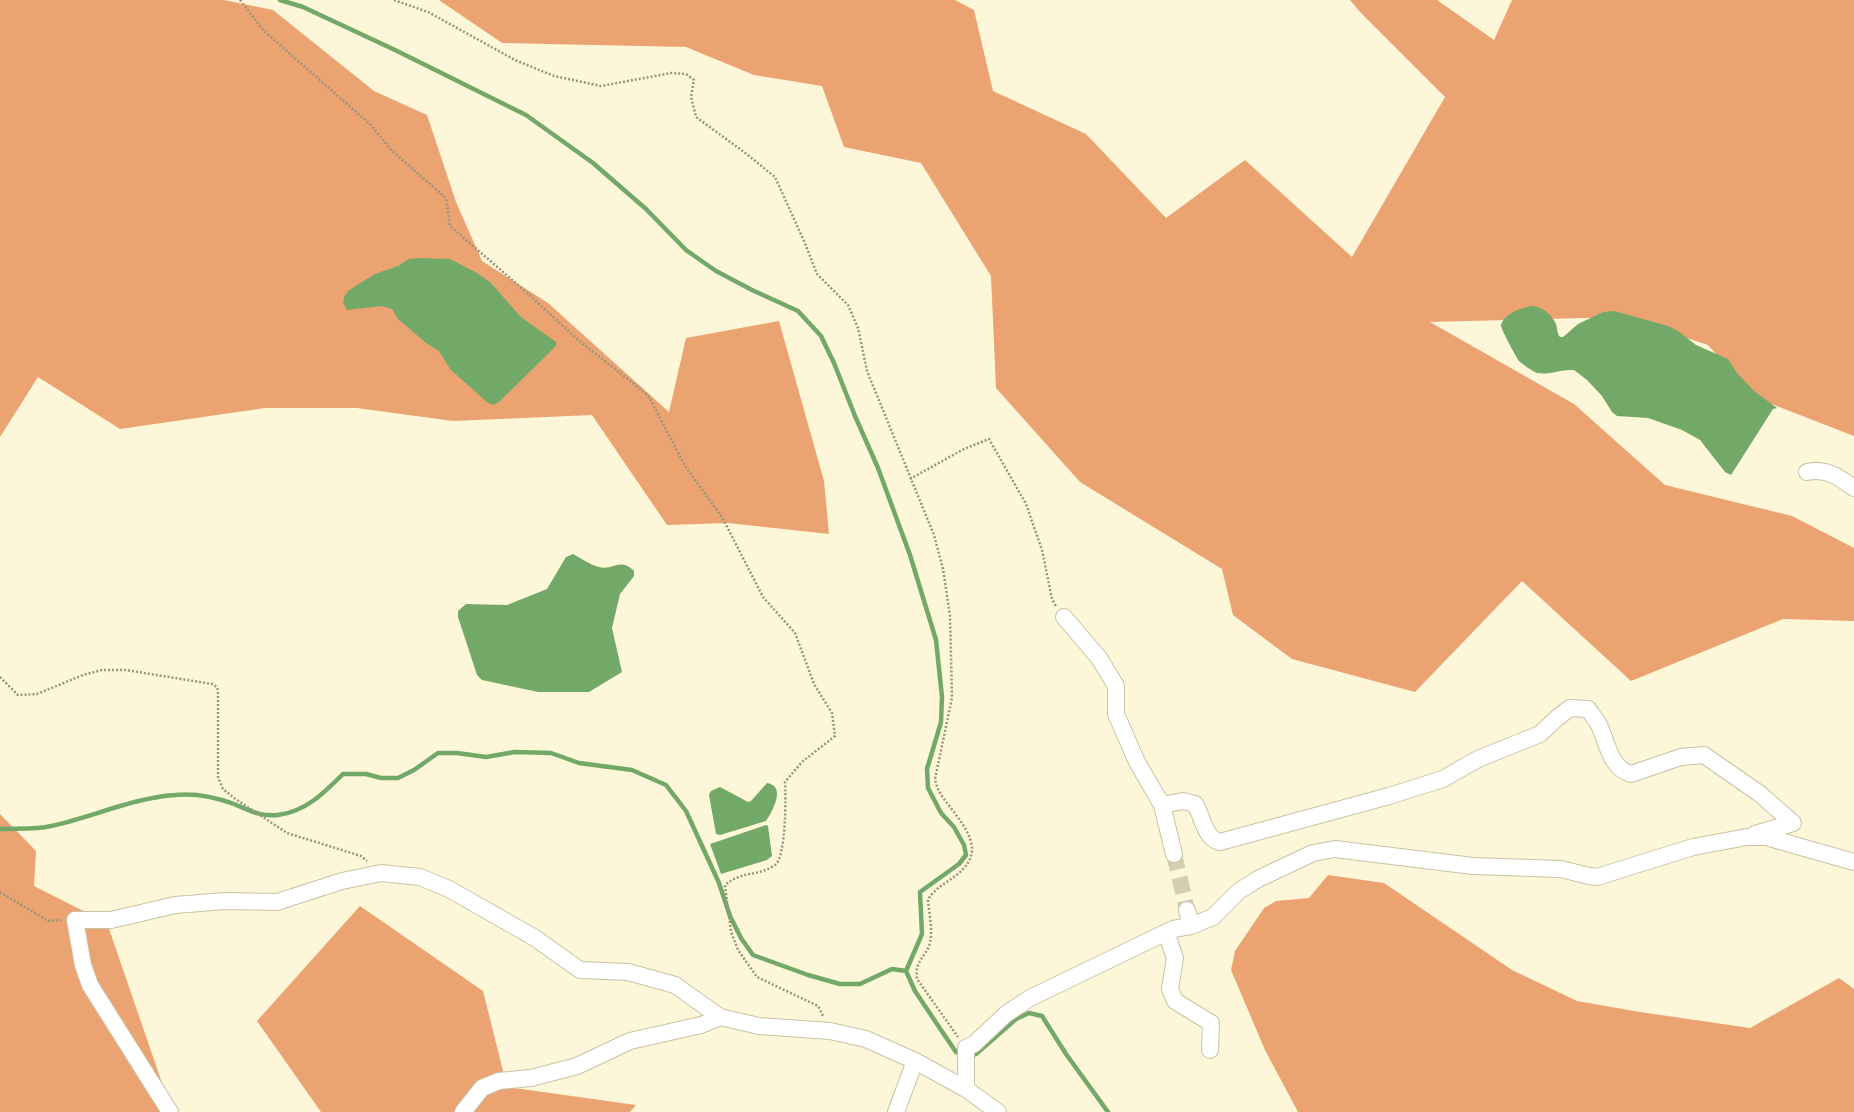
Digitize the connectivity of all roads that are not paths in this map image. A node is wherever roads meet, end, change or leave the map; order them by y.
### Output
1 (1807, 472) dead end
2 (1854, 488) edge
3 (1064, 618) road end
4 (1162, 805) junction
5 (1747, 837) junction
6 (1174, 854) tunnel mouth
7 (1854, 862) edge
8 (1187, 910) tunnel mouth
9 (1191, 926) junction
10 (1166, 932) junction
11 (720, 1017) junction
12 (1210, 1050) dead end
13 (915, 1061) junction
14 (966, 1090) junction
15 (170, 1112) edge
16 (463, 1112) edge
17 (896, 1112) edge
18 (998, 1112) edge

1 - 2 street
3 - 4 street
4 - 5 street
4 - 6 street
5 - 7 street
5 - 9 street
8 - 9 street
9 - 10 street
10 - 12 street
10 - 14 street
11 - 13 street
11 - 15 street
11 - 16 street
13 - 14 street
13 - 17 street
14 - 18 street

